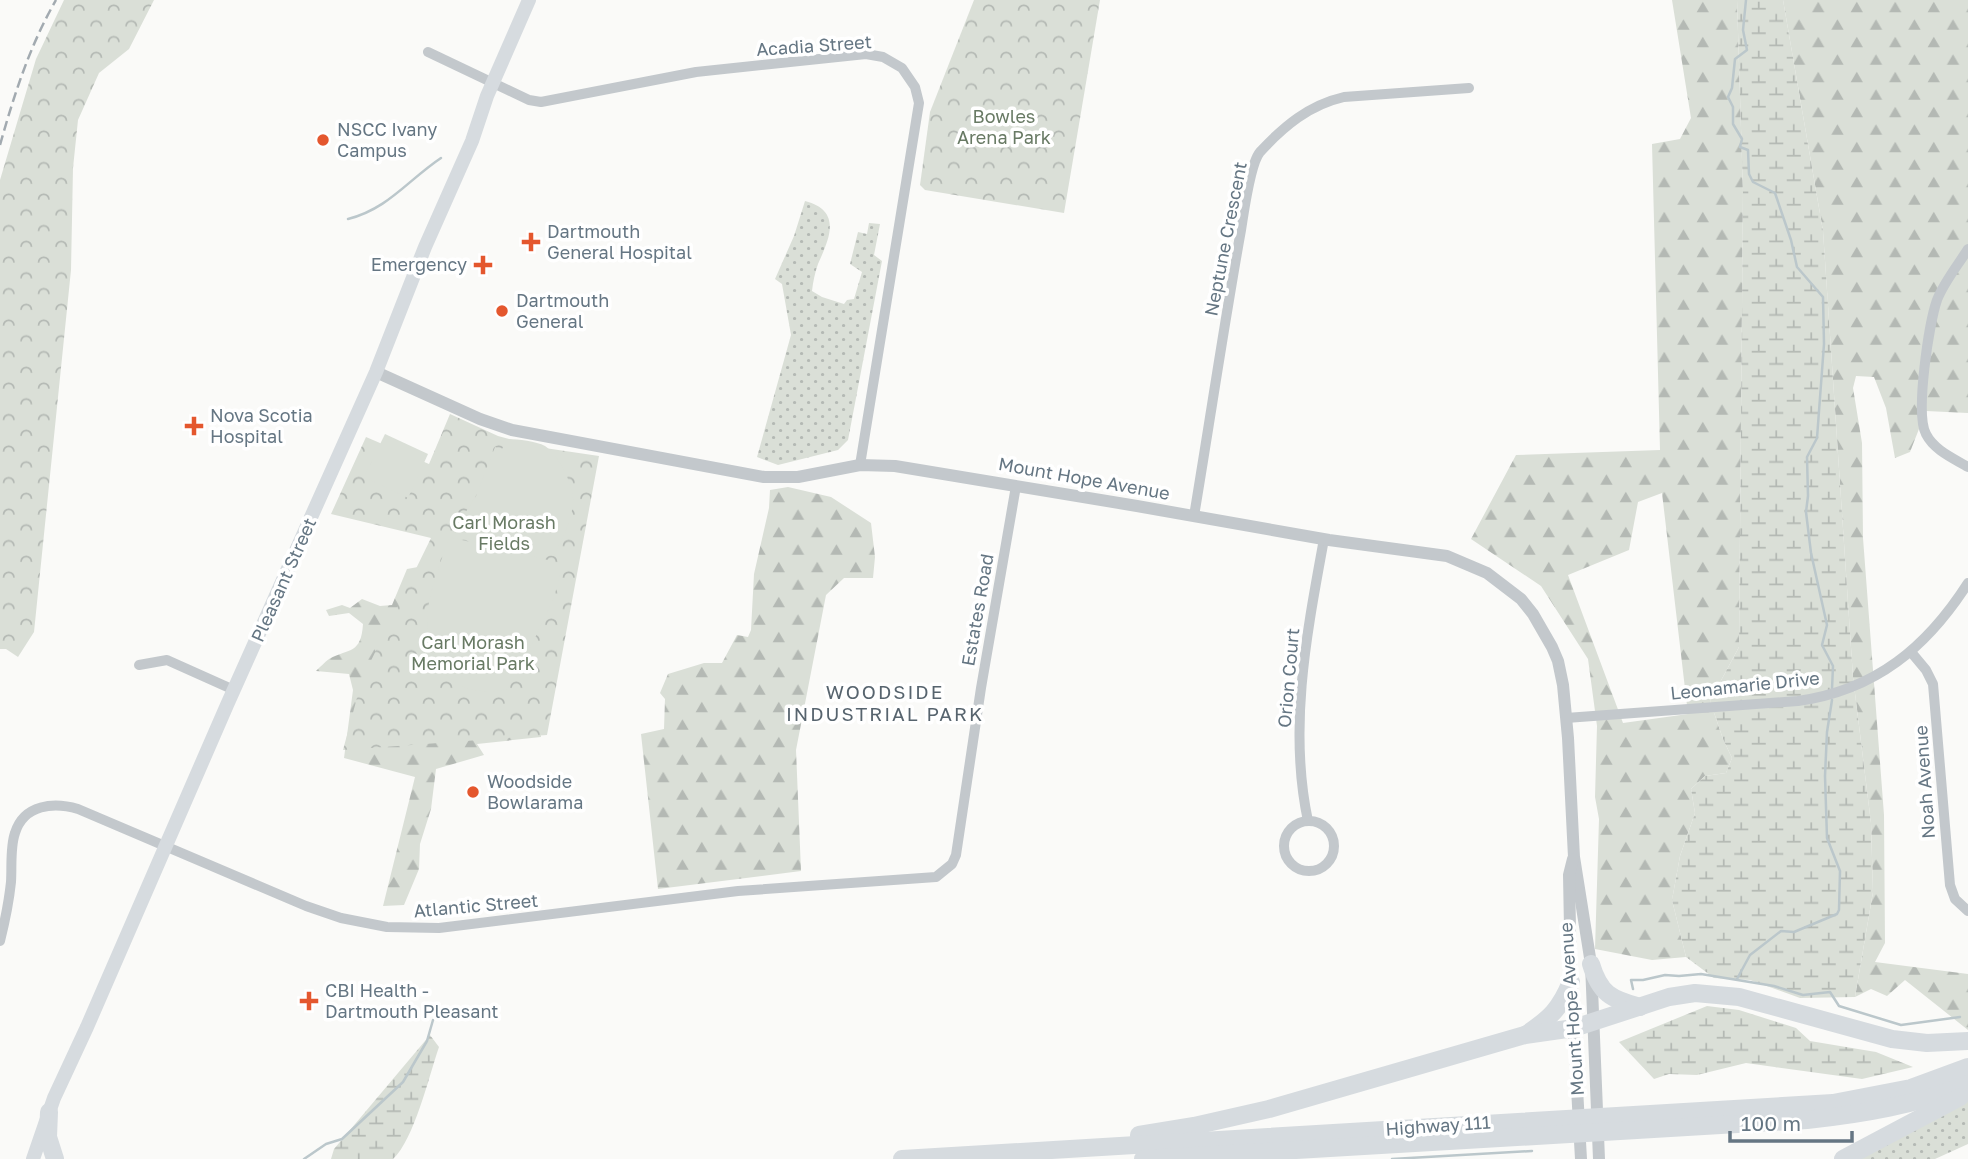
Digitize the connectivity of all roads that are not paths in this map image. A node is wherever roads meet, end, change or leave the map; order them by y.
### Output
1 (529, 0) edge
2 (428, 52) dead end
3 (493, 83) junction
4 (1469, 88) dead end
5 (1968, 249) edge
6 (376, 372) junction
7 (860, 465) junction
8 (1968, 467) edge
9 (1016, 486) junction
10 (1194, 516) junction
11 (1324, 539) junction
12 (1968, 583) edge
13 (1911, 652) junction
14 (139, 665) dead end
15 (234, 690) junction
16 (1566, 718) junction
17 (1308, 821) junction
18 (167, 847) junction
19 (1574, 857) junction
20 (952, 864) joint
21 (1968, 911) edge
22 (0, 941) edge
23 (1591, 964) junction
24 (1571, 982) junction
25 (1640, 1006) junction
26 (1594, 1022) junction
27 (1574, 1028) junction
28 (1525, 1035) junction
29 (1968, 1041) edge
30 (1968, 1067) edge
31 (1968, 1084) edge
32 (1968, 1093) edge
33 (49, 1112) junction
34 (990, 1154) junction
35 (1599, 1156) edge
36 (1581, 1157) edge
37 (33, 1159) edge
38 (55, 1159) edge
39 (902, 1159) edge
40 (1143, 1159) edge
41 (1843, 1159) edge

1 - 3 main road, Pleasant Street
2 - 3 street, Acadia Street
3 - 6 main road, Pleasant Street
3 - 7 street, Acadia Street
4 - 10 street, Neptune Crescent
5 - 8 street
6 - 7 street, Mount Hope Avenue
6 - 15 main road, Pleasant Street
7 - 9 street, Mount Hope Avenue
9 - 10 street, Mount Hope Avenue
9 - 20 street, Estates Road
10 - 11 street, Mount Hope Avenue
11 - 16 street, Mount Hope Avenue
11 - 17 street, Orion Court
12 - 13 street, Leonamarie Drive
13 - 16 street, Leonamarie Drive
13 - 21 street, Noah Avenue
14 - 15 street
15 - 18 main road, Pleasant Street
16 - 19 street, Mount Hope Avenue
17 - 17 street
18 - 20 street, Atlantic Street
18 - 22 street, Atlantic Street
18 - 33 main road, Pleasant Street
19 - 23 street, Mount Hope Avenue
19 - 24 street, Mount Hope Avenue
23 - 25 highway
23 - 26 street, Mount Hope Avenue
24 - 27 street, Mount Hope Avenue
24 - 28 highway
25 - 26 highway
25 - 29 highway
26 - 27 highway
26 - 35 street, Mount Hope Avenue
27 - 28 highway
27 - 36 street, Mount Hope Avenue
28 - 34 highway
30 - 34 highway, Highway 111
31 - 40 highway, Highway 111
32 - 41 highway
33 - 37 main road, Pleasant Street
33 - 38 highway
34 - 39 highway, Highway 111

